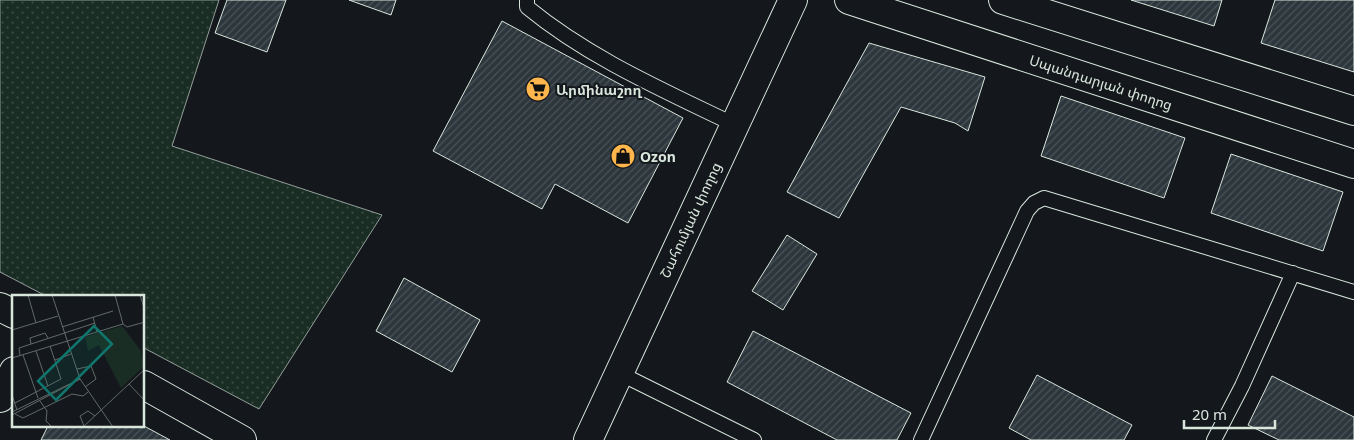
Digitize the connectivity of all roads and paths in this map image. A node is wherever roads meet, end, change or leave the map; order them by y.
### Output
1 (527, 0) edge
2 (793, 0) edge
3 (849, 0) edge
4 (1003, 0) edge
5 (1354, 111) edge
6 (735, 125) junction
7 (1354, 164) edge
8 (1293, 273) junction
9 (1354, 292) edge
10 (0, 307) edge
11 (12, 313) edge
12 (12, 374) edge
13 (619, 374) junction
14 (145, 387) edge
15 (0, 398) edge
16 (242, 440) edge
17 (588, 440) edge
18 (754, 440) edge
19 (922, 440) edge
20 (1214, 440) edge

1 - 6 lane
2 - 6 street, Շահումյան փողոց
3 - 7 street, Սպանդարյան փողոց
4 - 5 street
6 - 13 street, Շահումյան փողոց
8 - 9 lane
8 - 19 lane
8 - 20 lane
10 - 11 street
12 - 15 street
13 - 17 street, Շահումյան փողոց
13 - 18 lane
14 - 16 street

